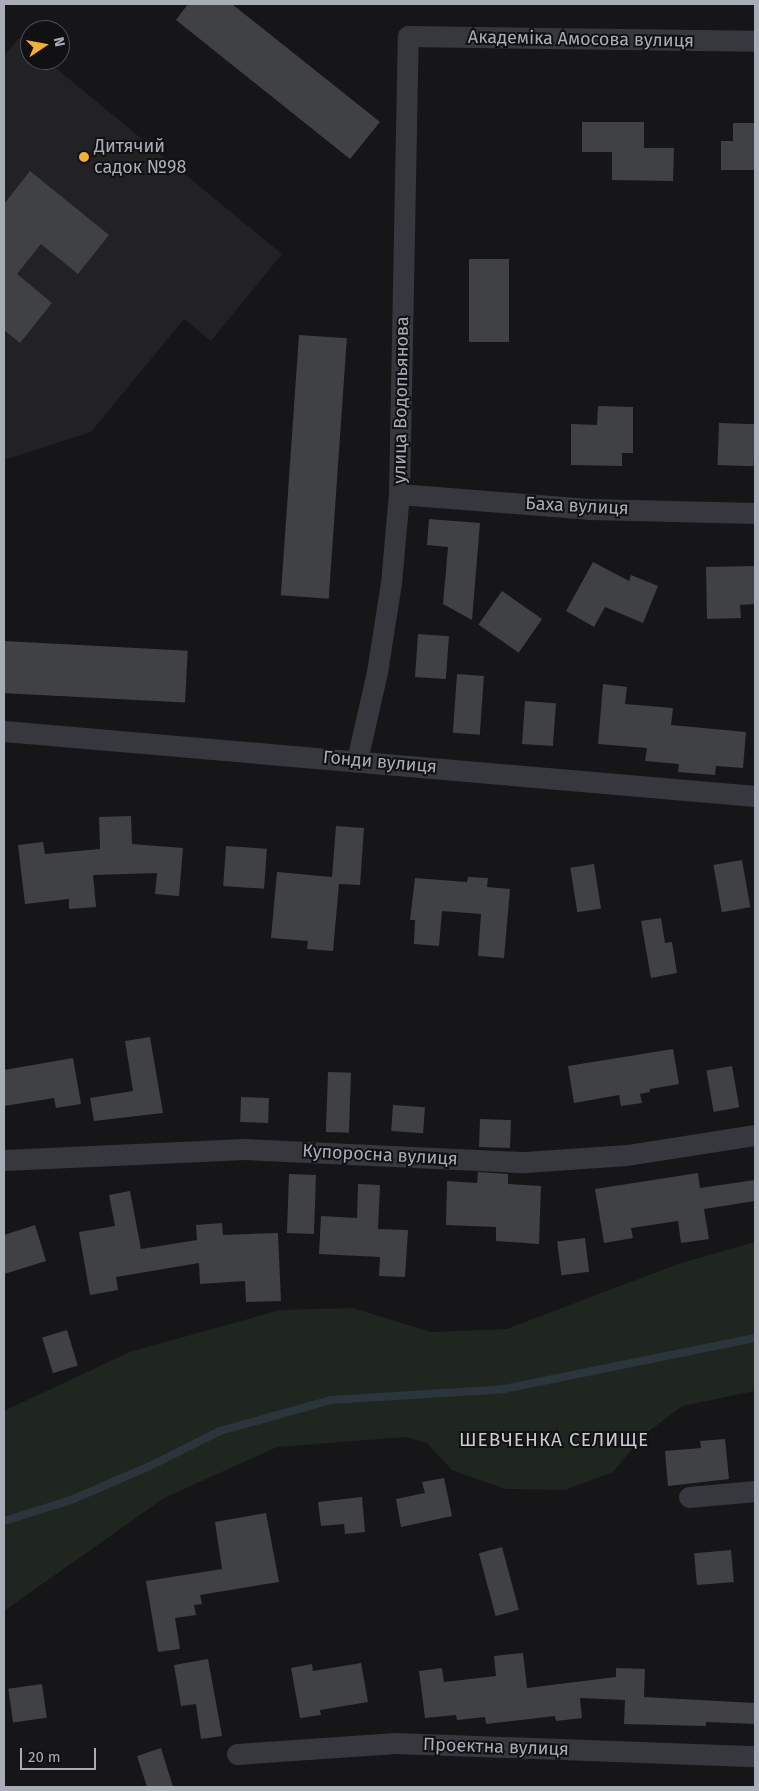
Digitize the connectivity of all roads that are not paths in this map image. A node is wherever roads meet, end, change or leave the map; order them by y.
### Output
1 (408, 36) joint
2 (755, 41) edge
3 (399, 494) junction
4 (755, 513) edge
5 (4, 731) edge
6 (356, 760) junction
7 (755, 796) edge
8 (755, 1135) edge
9 (4, 1160) edge
10 (755, 1491) edge
11 (689, 1497) dead end
12 (237, 1754) dead end
13 (755, 1756) edge

1 - 2 street, Академіка Амосова вулиця
1 - 3 street, улица Водопьянова
3 - 4 street, Баха вулиця
3 - 6 street, улица Водопьянова
5 - 6 street, Гонди вулиця
6 - 7 street, Гонди вулиця
8 - 9 street, Купоросна вулиця
10 - 11 street
12 - 13 street, Проектна вулиця

